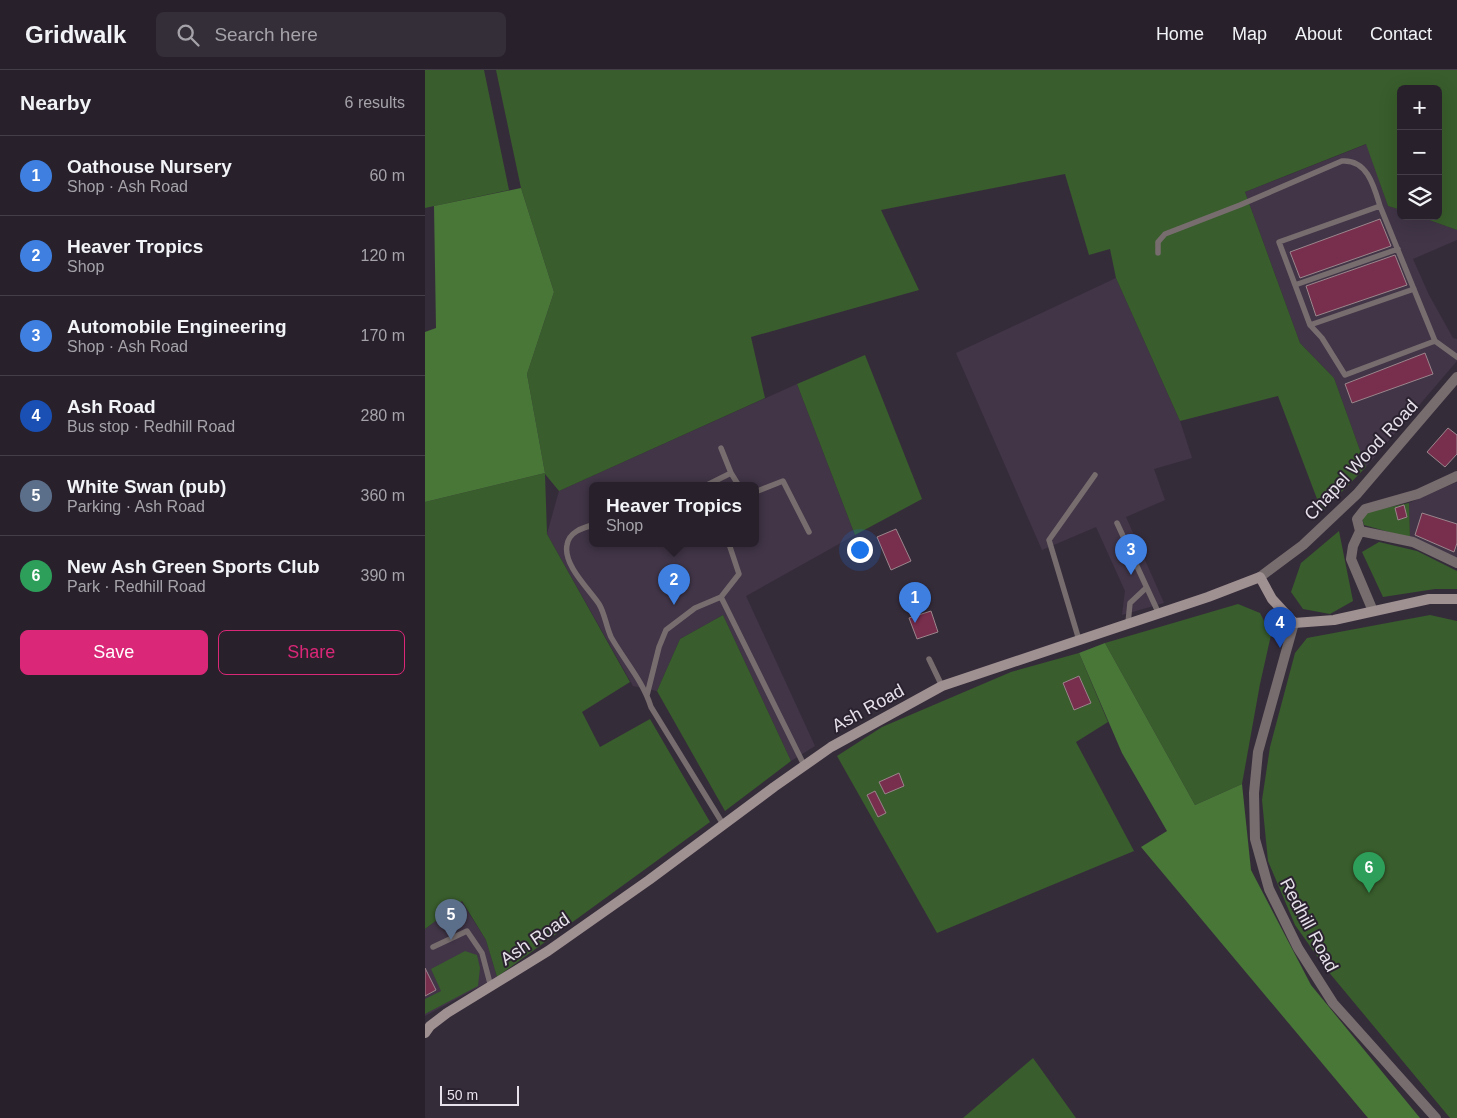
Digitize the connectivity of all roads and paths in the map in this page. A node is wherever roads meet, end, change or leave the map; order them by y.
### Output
1 (1380, 206) junction
2 (1398, 249) junction
3 (1158, 253) dead end
4 (1295, 285) junction
5 (1414, 289) junction
6 (1310, 325) junction
7 (1435, 340) junction
8 (1457, 357) edge
9 (1457, 377) edge
10 (721, 448) dead end
11 (731, 474) junction
12 (1095, 475) dead end
13 (1457, 476) edge
14 (714, 482) edge
15 (736, 482) edge
16 (759, 490) edge
17 (1117, 523) dead end
18 (589, 526) edge
19 (1360, 531) junction
20 (809, 532) dead end
21 (730, 547) edge
22 (1457, 563) edge
23 (1261, 577) junction
24 (1146, 588) junction
25 (721, 597) junction
26 (1457, 599) edge
27 (1373, 611) junction
28 (1159, 614) junction
29 (1128, 623) junction
30 (1294, 623) junction
31 (1079, 640) junction
32 (929, 659) dead end
33 (942, 686) junction
34 (647, 695) junction
35 (803, 765) junction
36 (723, 824) junction
37 (433, 947) dead end
38 (491, 987) junction
39 (425, 1033) edge
40 (1436, 1118) edge

1 - 2 lane
1 - 3 lane
1 - 4 lane
2 - 4 lane
2 - 5 lane
4 - 6 lane
5 - 6 lane
5 - 7 lane
6 - 7 lane
7 - 8 lane
9 - 23 street, Chapel Wood Road
10 - 11 lane
11 - 14 lane
11 - 15 lane
12 - 31 lane
13 - 19 street
16 - 20 lane
17 - 24 lane
18 - 34 lane
19 - 22 street
19 - 27 street
21 - 25 lane
23 - 28 street, Ash Road
23 - 30 street
24 - 28 lane
24 - 29 lane
25 - 34 lane
25 - 35 lane
26 - 27 street
27 - 30 street
28 - 29 street, Ash Road
29 - 31 street, Ash Road
30 - 40 street, Redhill Road
31 - 33 street, Ash Road
32 - 33 lane
33 - 35 street, Ash Road
34 - 36 lane
35 - 36 street, Ash Road
36 - 38 street, Ash Road
37 - 38 lane
38 - 39 street, Ash Road

